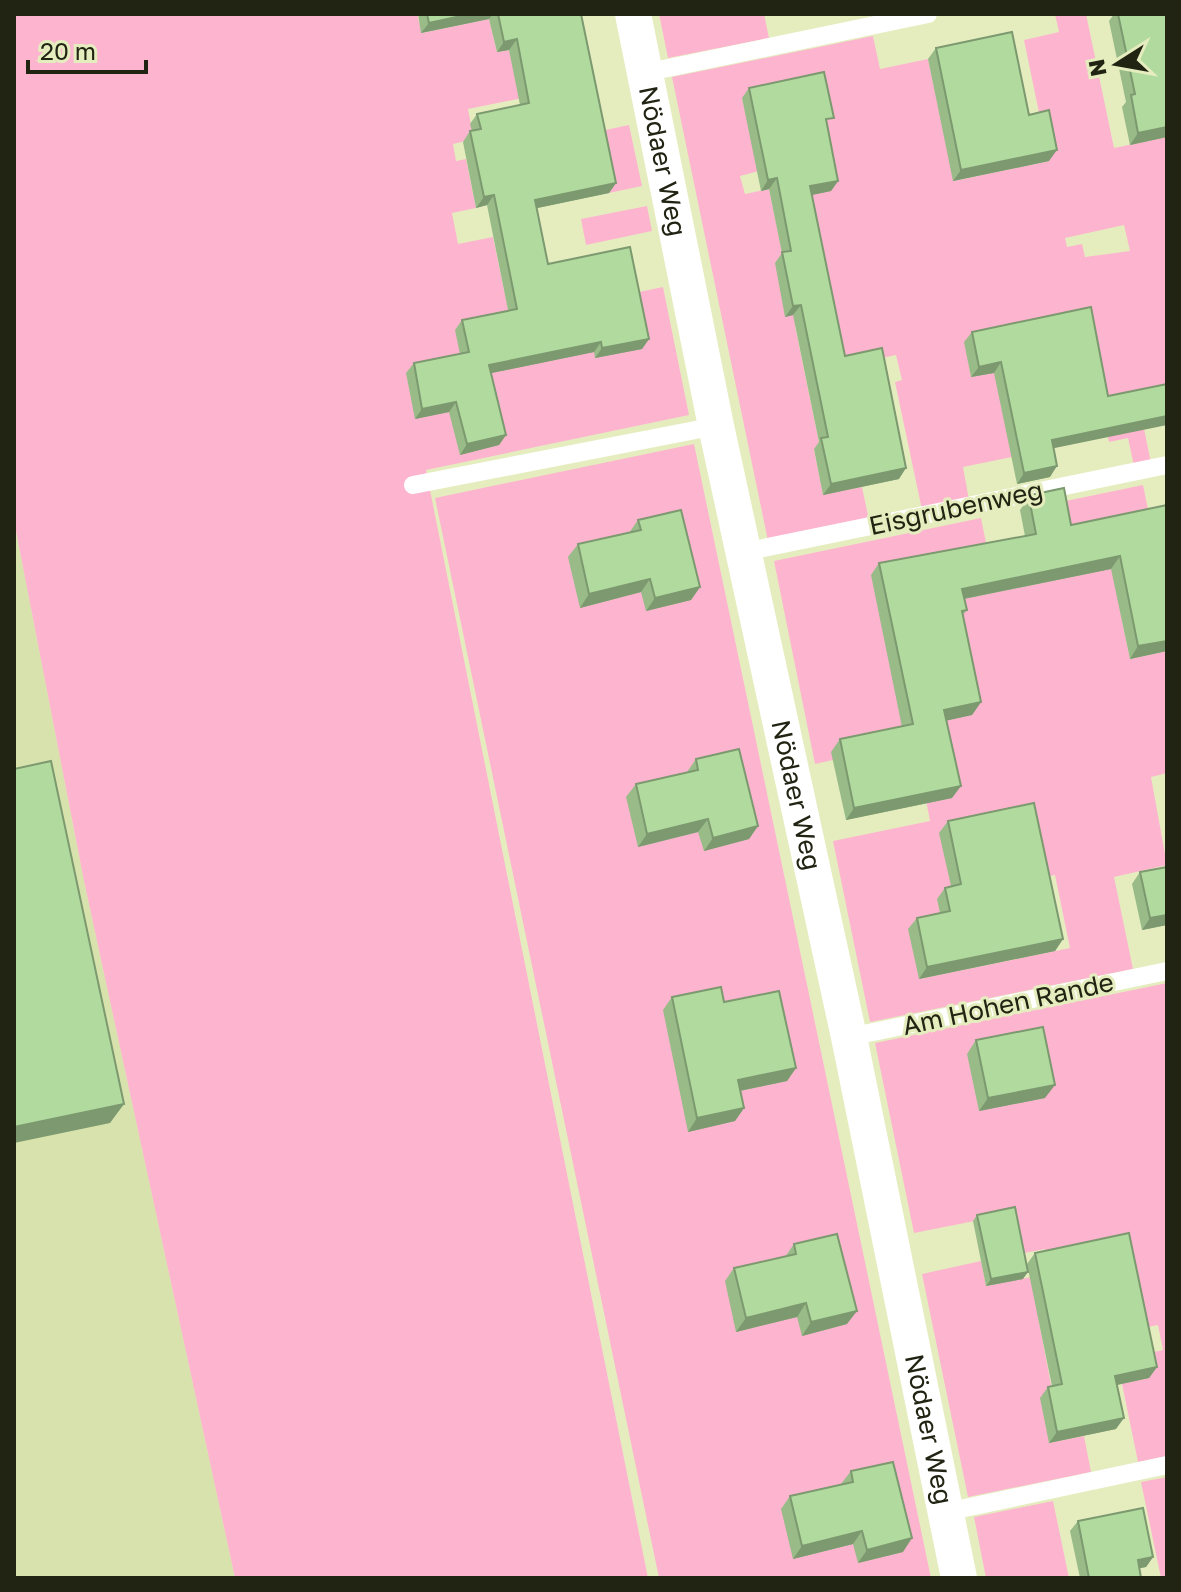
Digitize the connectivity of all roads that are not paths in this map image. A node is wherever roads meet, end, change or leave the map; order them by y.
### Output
1 (633, 14) edge
2 (928, 14) edge
3 (644, 73) junction
4 (716, 426) junction
5 (1167, 465) edge
6 (413, 485) dead end
7 (744, 552) junction
8 (1167, 971) edge
9 (849, 1037) junction
10 (1167, 1465) edge
11 (946, 1512) junction
12 (959, 1578) edge

1 - 3 street, Nödaer Weg
2 - 3 lane
3 - 4 street, Nödaer Weg
4 - 6 lane
4 - 7 street, Nödaer Weg
5 - 7 lane, Eisgrubenweg
7 - 9 street, Nödaer Weg
8 - 9 lane, Am Hohen Rande
9 - 11 street, Nödaer Weg
10 - 11 lane
11 - 12 street, Nödaer Weg

